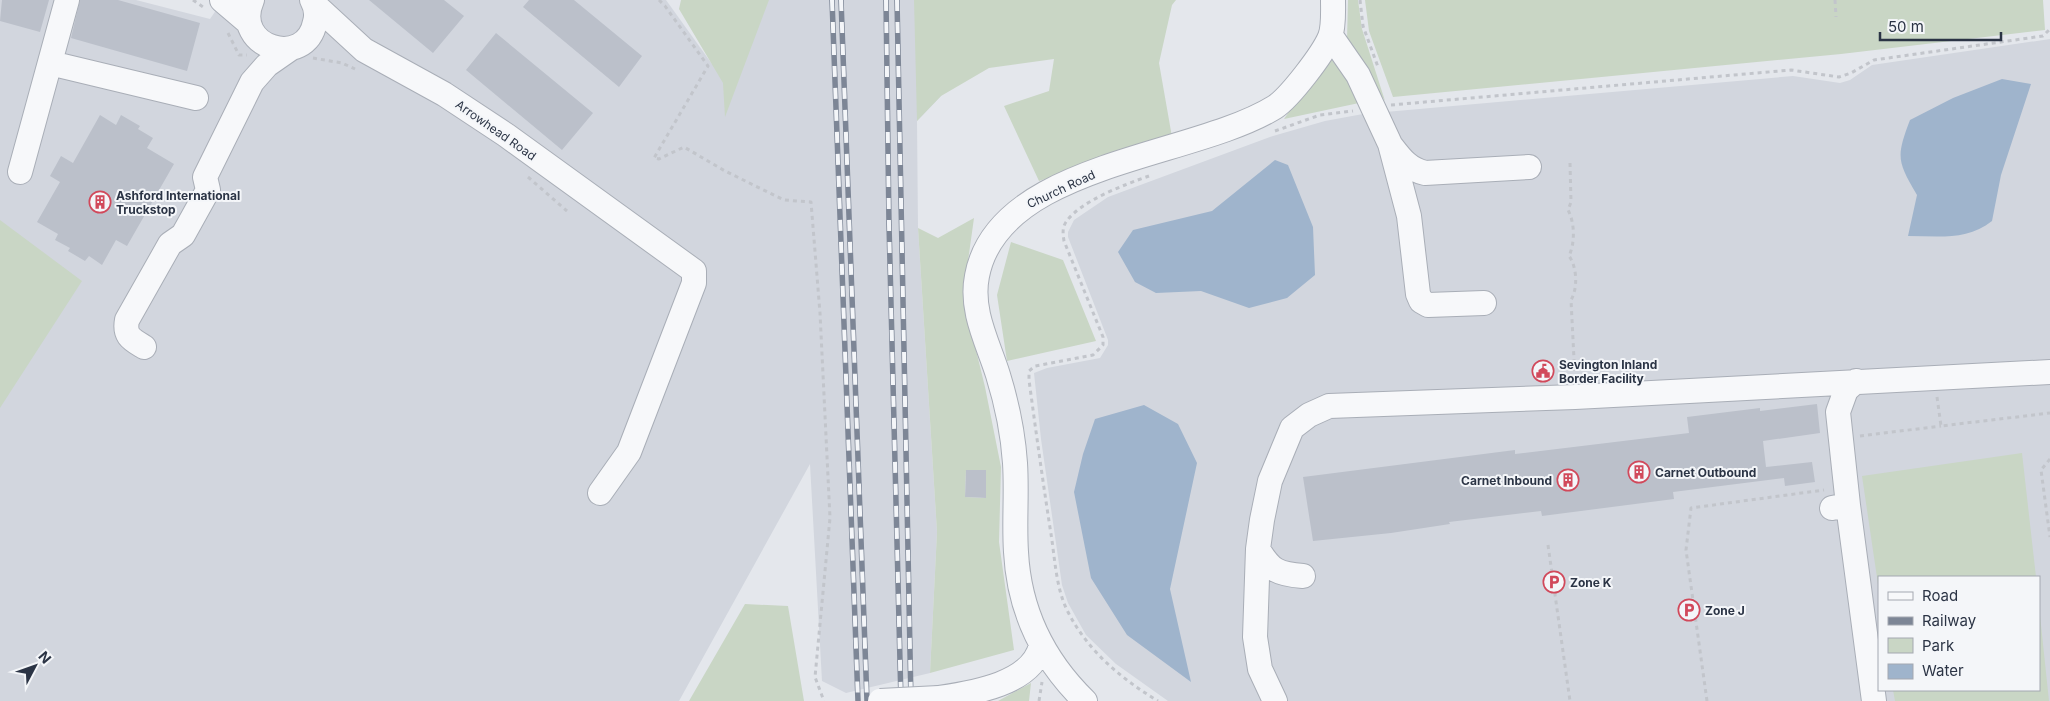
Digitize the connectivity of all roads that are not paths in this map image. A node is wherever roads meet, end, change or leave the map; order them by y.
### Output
1 (67, 0) edge
2 (222, 0) edge
3 (1333, 0) edge
4 (313, 2) edge
5 (245, 21) edge
6 (1331, 36) junction
7 (300, 49) junction
8 (360, 60) junction
9 (50, 63) junction
10 (252, 82) junction
11 (196, 98) dead end
12 (1390, 144) junction
13 (1529, 167) dead end
14 (20, 172) dead end
15 (1484, 303) dead end
16 (144, 347) dead end
17 (2050, 372) edge
18 (1856, 381) junction
19 (600, 493) dead end
20 (1258, 549) junction
21 (1302, 576) dead end
22 (1041, 645) junction
23 (880, 701) edge
24 (1085, 701) edge
25 (1275, 701) edge
26 (1874, 701) edge

1 - 9 street
2 - 5 street
3 - 6 street
4 - 7 street
4 - 8 street, Arrowhead Road
5 - 7 street, Arrowhead Road
5 - 10 street
6 - 12 street
6 - 22 street, Church Road
7 - 8 street, Arrowhead Road
7 - 10 street
8 - 19 street, Arrowhead Road
9 - 11 street
9 - 14 street
10 - 16 street
12 - 13 street
12 - 15 street
17 - 18 street
18 - 20 street
18 - 26 street
20 - 21 street
20 - 25 street
22 - 23 street, bridge
22 - 24 street, Church Road

